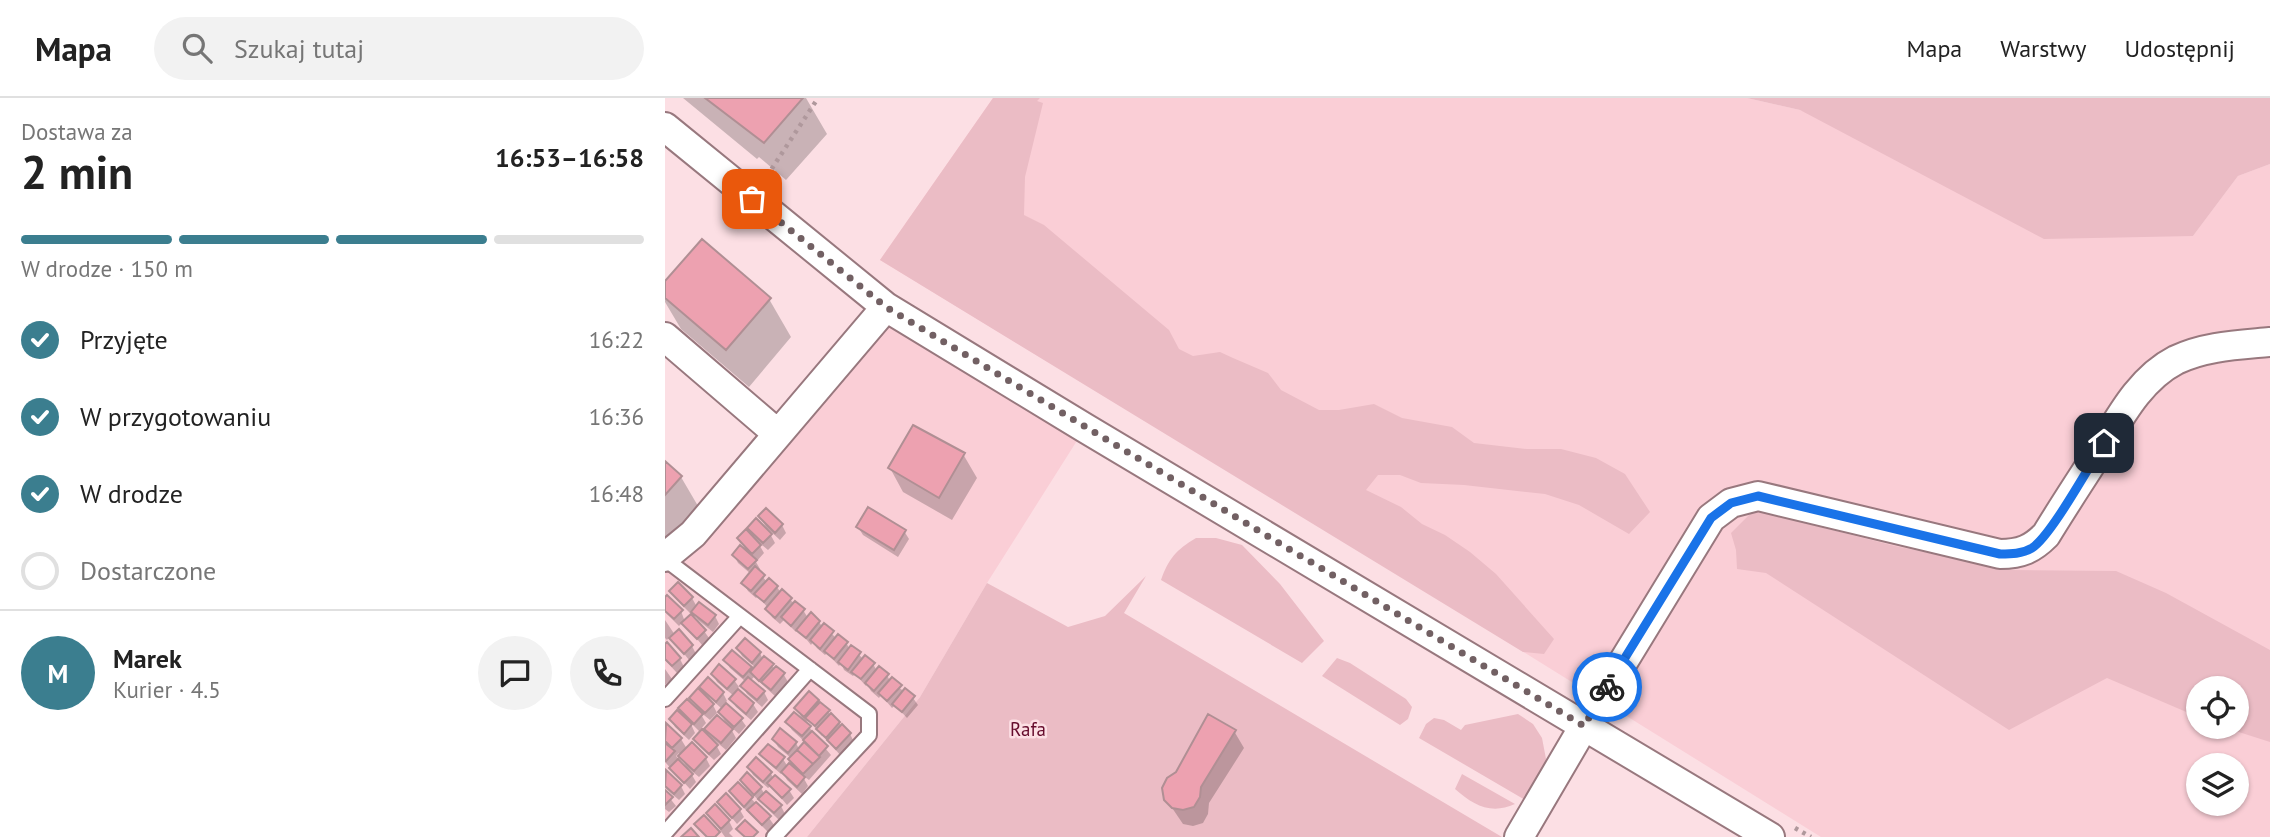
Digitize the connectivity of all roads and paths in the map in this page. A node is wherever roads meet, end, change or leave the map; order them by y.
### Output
1 (818, 98) edge
2 (665, 127) edge
3 (752, 199) junction
4 (886, 307) junction
5 (665, 337) edge
6 (2270, 342) edge
7 (778, 434) junction
8 (665, 558) edge
9 (740, 616) junction
10 (810, 669) junction
11 (665, 699) edge
12 (1584, 726) junction
13 (665, 833) edge
14 (774, 837) edge
15 (1519, 837) edge
16 (1770, 837) edge

1 - 3 path
2 - 3 street
3 - 4 street
4 - 7 street
4 - 12 street
5 - 7 street
6 - 12 street
7 - 8 street
8 - 9 lane
9 - 10 lane
9 - 11 lane
10 - 13 lane
10 - 14 lane
12 - 15 street
12 - 16 street

